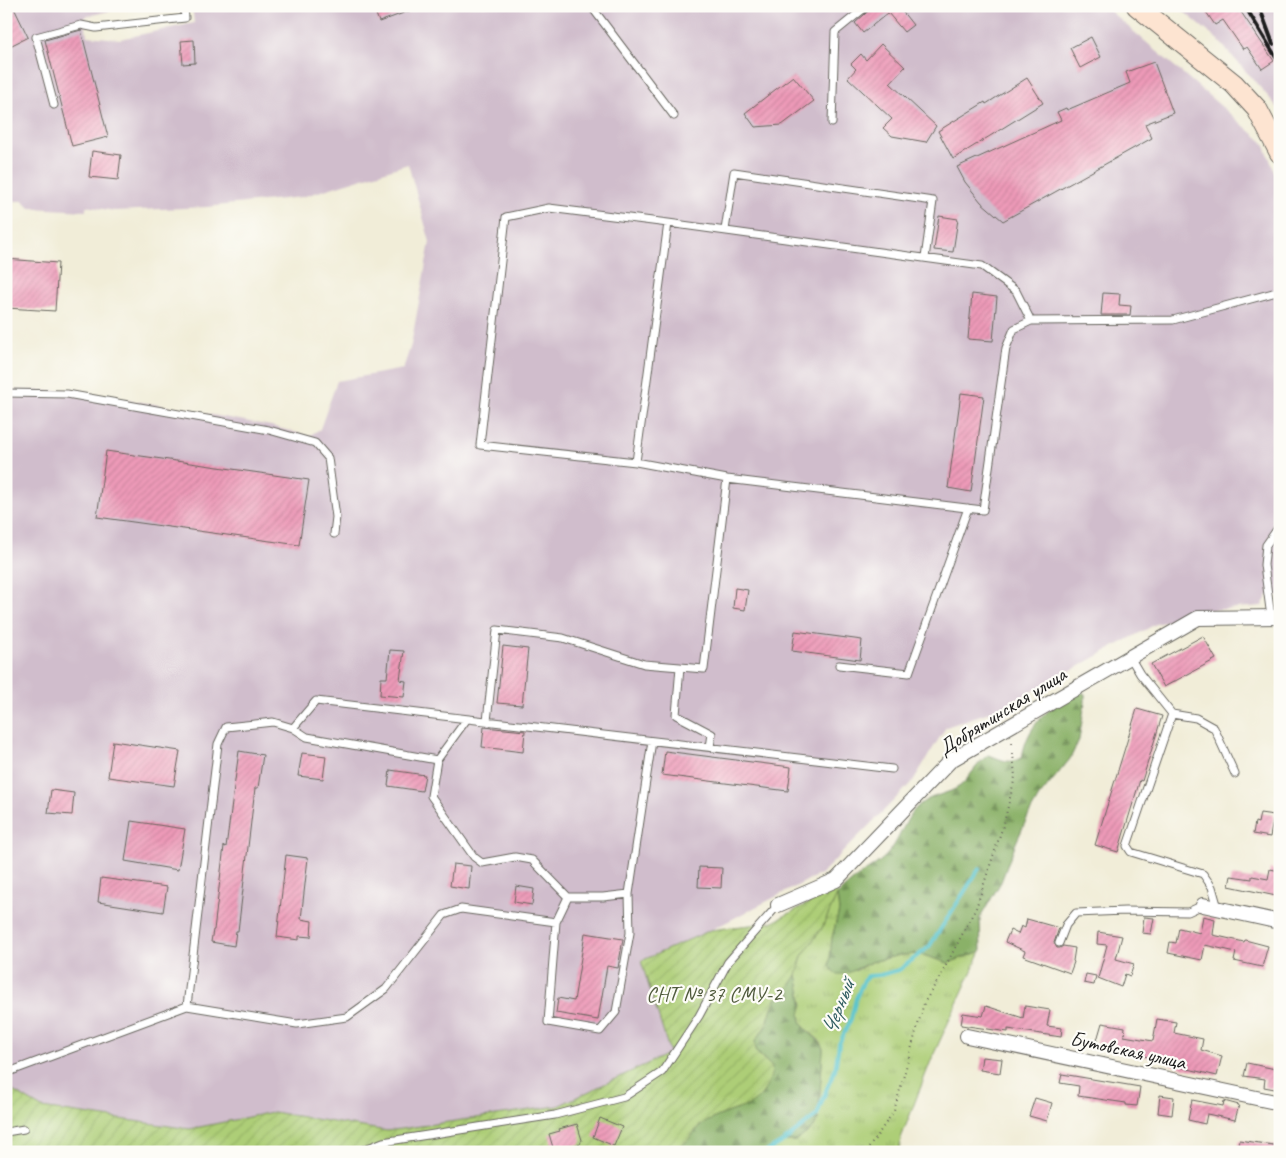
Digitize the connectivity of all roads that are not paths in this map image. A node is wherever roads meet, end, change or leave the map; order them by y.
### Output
1 (184, 6) edge
2 (591, 6) edge
3 (867, 6) edge
4 (1137, 6) edge
5 (54, 105) dead end
6 (674, 116) dead end
7 (832, 123) dead end
8 (1280, 153) edge
9 (668, 223) junction
10 (725, 230) junction
11 (925, 258) junction
12 (1280, 291) edge
13 (1031, 321) junction
14 (6, 393) edge
15 (636, 462) junction
16 (727, 479) junction
17 (968, 508) junction
18 (1280, 525) edge
19 (334, 534) dead end
20 (1276, 617) edge
21 (1130, 657) junction
22 (839, 665) dead end
23 (680, 667) junction
24 (1172, 714) junction
25 (467, 719) junction
26 (487, 721) junction
27 (293, 728) junction
28 (652, 741) junction
29 (710, 747) junction
30 (437, 760) junction
31 (892, 769) dead end
32 (1235, 774) dead end
33 (629, 894) junction
34 (568, 897) junction
35 (778, 905) joint
36 (1203, 905) joint
37 (1218, 908) junction
38 (556, 922) junction
39 (1280, 922) edge
40 (1058, 943) dead end
41 (187, 1006) junction
42 (967, 1036) dead end
43 (6, 1073) edge
44 (1280, 1103) edge
45 (24, 1129) dead end
46 (6, 1132) edge
47 (358, 1152) edge

1 - 5 lane
2 - 6 lane
3 - 7 lane
4 - 8 main road
9 - 10 lane
9 - 15 lane
9 - 15 lane
10 - 11 lane
10 - 11 lane
11 - 13 lane
12 - 13 lane
13 - 17 lane
14 - 19 lane
15 - 16 lane
16 - 17 lane
16 - 23 lane
17 - 22 lane
18 - 20 lane
20 - 21 street, Добрятинская улица
21 - 24 lane
21 - 35 street, Добрятинская улица
23 - 26 lane
23 - 29 lane
24 - 32 lane
24 - 37 lane
25 - 26 lane
25 - 27 lane
25 - 30 lane
26 - 28 lane
27 - 30 lane
27 - 41 lane
28 - 29 lane
28 - 33 lane
29 - 31 lane
30 - 34 lane
33 - 34 lane
33 - 38 lane
34 - 38 lane
35 - 47 lane
36 - 37 street
36 - 40 lane
37 - 39 street
38 - 41 lane
41 - 43 lane
42 - 44 street, Бутовская улица
45 - 46 lane

